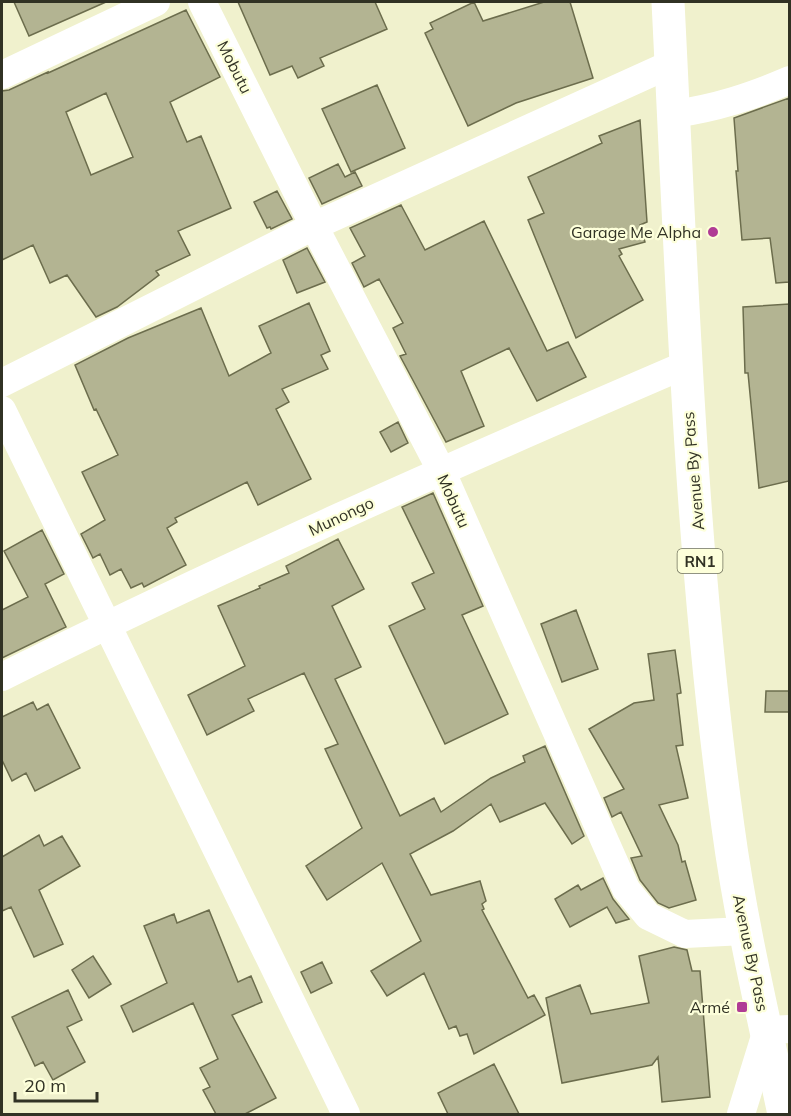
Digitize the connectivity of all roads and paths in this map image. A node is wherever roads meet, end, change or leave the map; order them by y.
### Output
1 (156, 2) edge
2 (202, 2) edge
3 (668, 2) edge
4 (671, 64) junction
5 (2, 75) edge
6 (789, 80) edge
7 (674, 114) junction
8 (314, 226) junction
9 (685, 365) junction
10 (2, 383) edge
11 (2, 410) edge
12 (441, 470) junction
13 (106, 625) junction
14 (2, 677) edge
15 (744, 930) junction
16 (778, 1030) edge
17 (346, 1114) edge
18 (741, 1114) edge
19 (784, 1114) edge

1 - 5 street
2 - 8 street, Mobutu
3 - 4 highway, Avenue By Pass / RN1
4 - 7 highway, Avenue By Pass / RN1
4 - 8 street
6 - 7 street
7 - 9 highway, Avenue By Pass / RN1
8 - 10 street
8 - 12 street, Mobutu
9 - 12 street, Munongo
9 - 15 highway, Avenue By Pass / RN1
11 - 13 street
12 - 13 street, Munongo
12 - 15 street, Mobutu
13 - 14 street, Munongo
13 - 17 street
15 - 16 highway, Avenue By Pass / RN1
16 - 18 street
16 - 19 highway, Avenue By Pass / RN1

